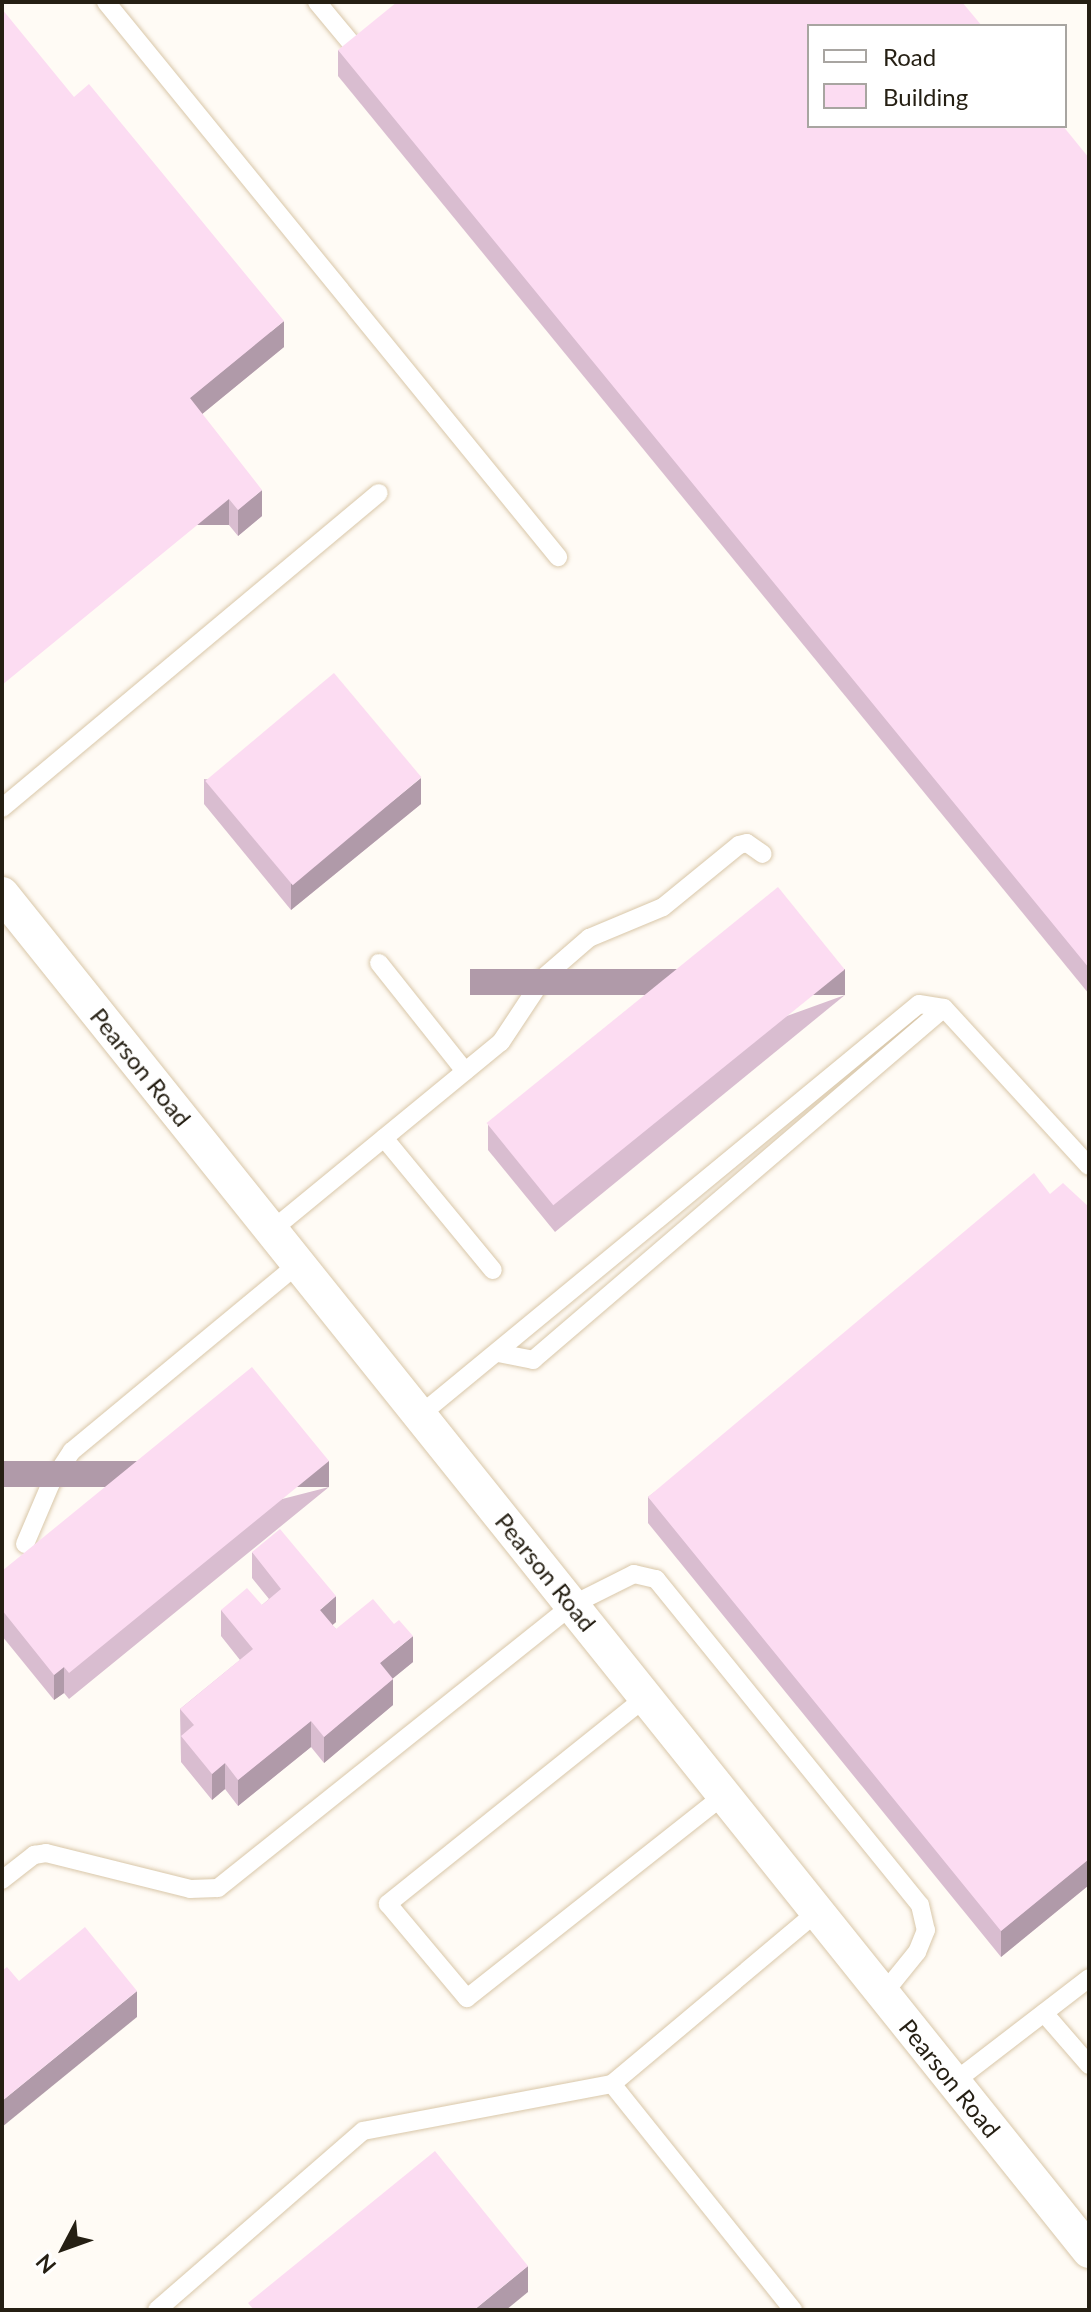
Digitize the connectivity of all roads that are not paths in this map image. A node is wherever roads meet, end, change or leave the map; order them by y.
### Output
1 (106, 2) edge
2 (317, 2) edge
3 (351, 43) edge
4 (379, 493) dead end
5 (558, 557) dead end
6 (2, 808) edge
7 (763, 854) dead end
8 (2, 894) edge
9 (379, 963) dead end
10 (944, 1008) junction
11 (465, 1071) junction
12 (384, 1138) junction
13 (1089, 1166) edge
14 (272, 1230) junction
15 (298, 1264) junction
16 (493, 1270) dead end
17 (498, 1353) junction
18 (420, 1415) junction
19 (25, 1544) dead end
20 (572, 1605) junction
21 (646, 1697) junction
22 (724, 1795) junction
23 (2, 1880) edge
24 (816, 1913) junction
25 (1089, 1978) edge
26 (883, 1994) junction
27 (1044, 2013) junction
28 (1089, 2065) edge
29 (954, 2082) junction
30 (612, 2084) junction
31 (1089, 2251) edge
32 (157, 2310) edge
33 (793, 2310) edge

1 - 5 lane
2 - 3 lane
4 - 6 lane
7 - 11 lane
8 - 14 street, Pearson Road
9 - 11 lane
10 - 13 lane
10 - 17 lane
10 - 17 lane
11 - 12 lane
12 - 14 lane
12 - 16 lane
14 - 15 street, Pearson Road
15 - 18 street, Pearson Road
15 - 19 lane
17 - 18 lane
18 - 20 street, Pearson Road
20 - 21 street, Pearson Road
20 - 23 lane
20 - 26 lane
21 - 22 street, Pearson Road
21 - 22 lane
22 - 24 street, Pearson Road
24 - 26 street, Pearson Road
24 - 30 lane
25 - 27 lane
26 - 29 street, Pearson Road
27 - 28 lane
27 - 29 lane
29 - 31 street, Pearson Road
30 - 32 lane
30 - 33 lane

